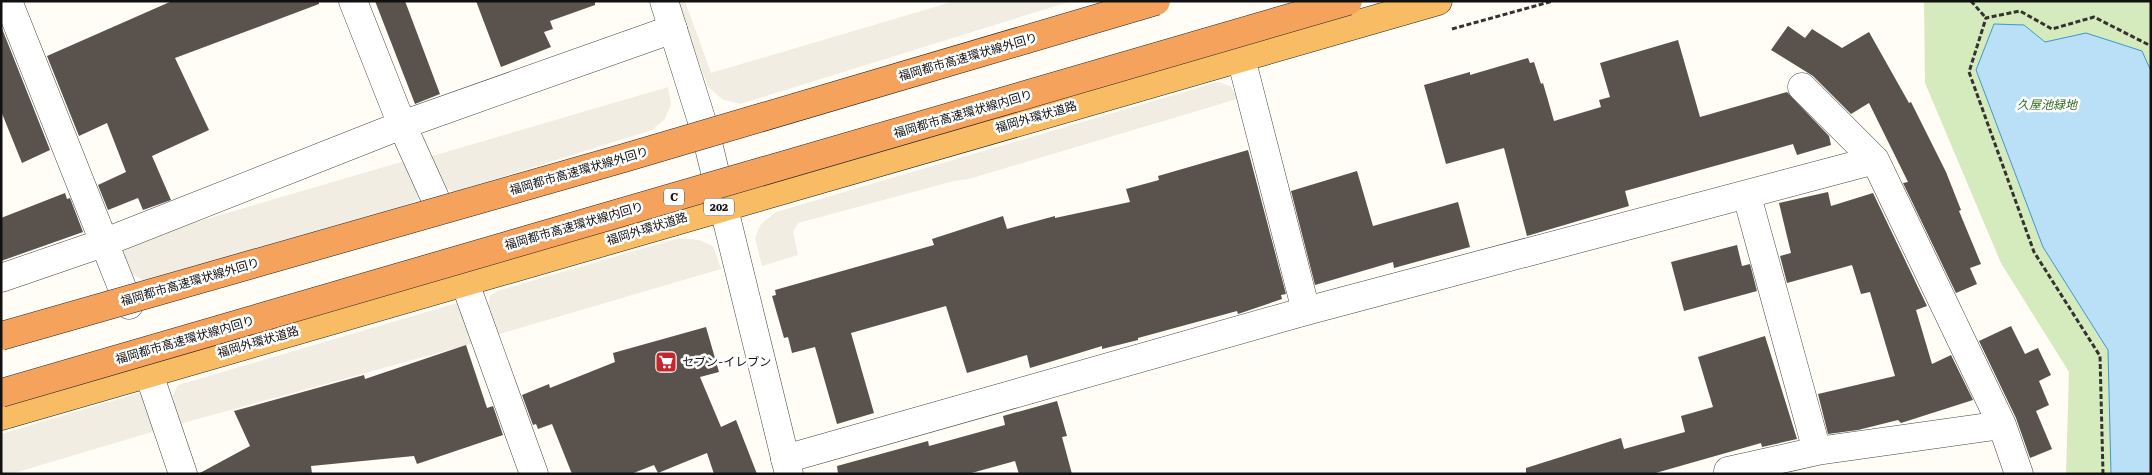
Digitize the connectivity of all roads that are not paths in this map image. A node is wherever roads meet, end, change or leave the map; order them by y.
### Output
1 (8, 1) edge
2 (352, 1) edge
3 (664, 1) edge
4 (1137, 1) edge
5 (1156, 1) edge
6 (1348, 1) edge
7 (1421, 4) edge
8 (673, 29) junction
9 (1241, 58) junction
10 (1802, 87) dead end
11 (402, 125) junction
12 (705, 131) junction
13 (1875, 160) junction
14 (1747, 196) junction
15 (723, 206) junction
16 (440, 209) junction
17 (103, 243) junction
18 (1, 278) edge
19 (465, 283) junction
20 (129, 305) junction
21 (1306, 311) junction
22 (1, 336) edge
23 (1, 342) edge
24 (149, 374) junction
25 (1, 393) edge
26 (1, 416) edge
27 (2002, 425) junction
28 (1817, 451) junction
29 (787, 466) edge
30 (1728, 471) dead end
31 (183, 474) edge
32 (534, 474) edge
33 (2019, 474) edge

1 - 17 street
2 - 11 street
3 - 8 street
4 - 12 highway
5 - 22 highway, 福岡都市高速環状線外回り, bridge
6 - 25 highway, 福岡都市高速環状線内回り / C, bridge
7 - 9 highway, 福岡外環状道路 / 202
8 - 11 street
8 - 12 street
9 - 15 highway, 福岡外環状道路 / 202
9 - 21 street
10 - 13 street
11 - 16 street
11 - 17 street
12 - 15 street
12 - 16 highway
13 - 14 street
13 - 27 street
14 - 21 street
14 - 28 street
15 - 19 highway, 福岡外環状道路 / 202
15 - 29 street
16 - 20 highway
17 - 18 street
17 - 20 street
19 - 24 highway, 福岡外環状道路 / 202
19 - 32 street
20 - 23 highway
21 - 29 street
24 - 26 highway, 福岡外環状道路 / 202
24 - 31 street
27 - 28 street
27 - 33 street
28 - 30 street

